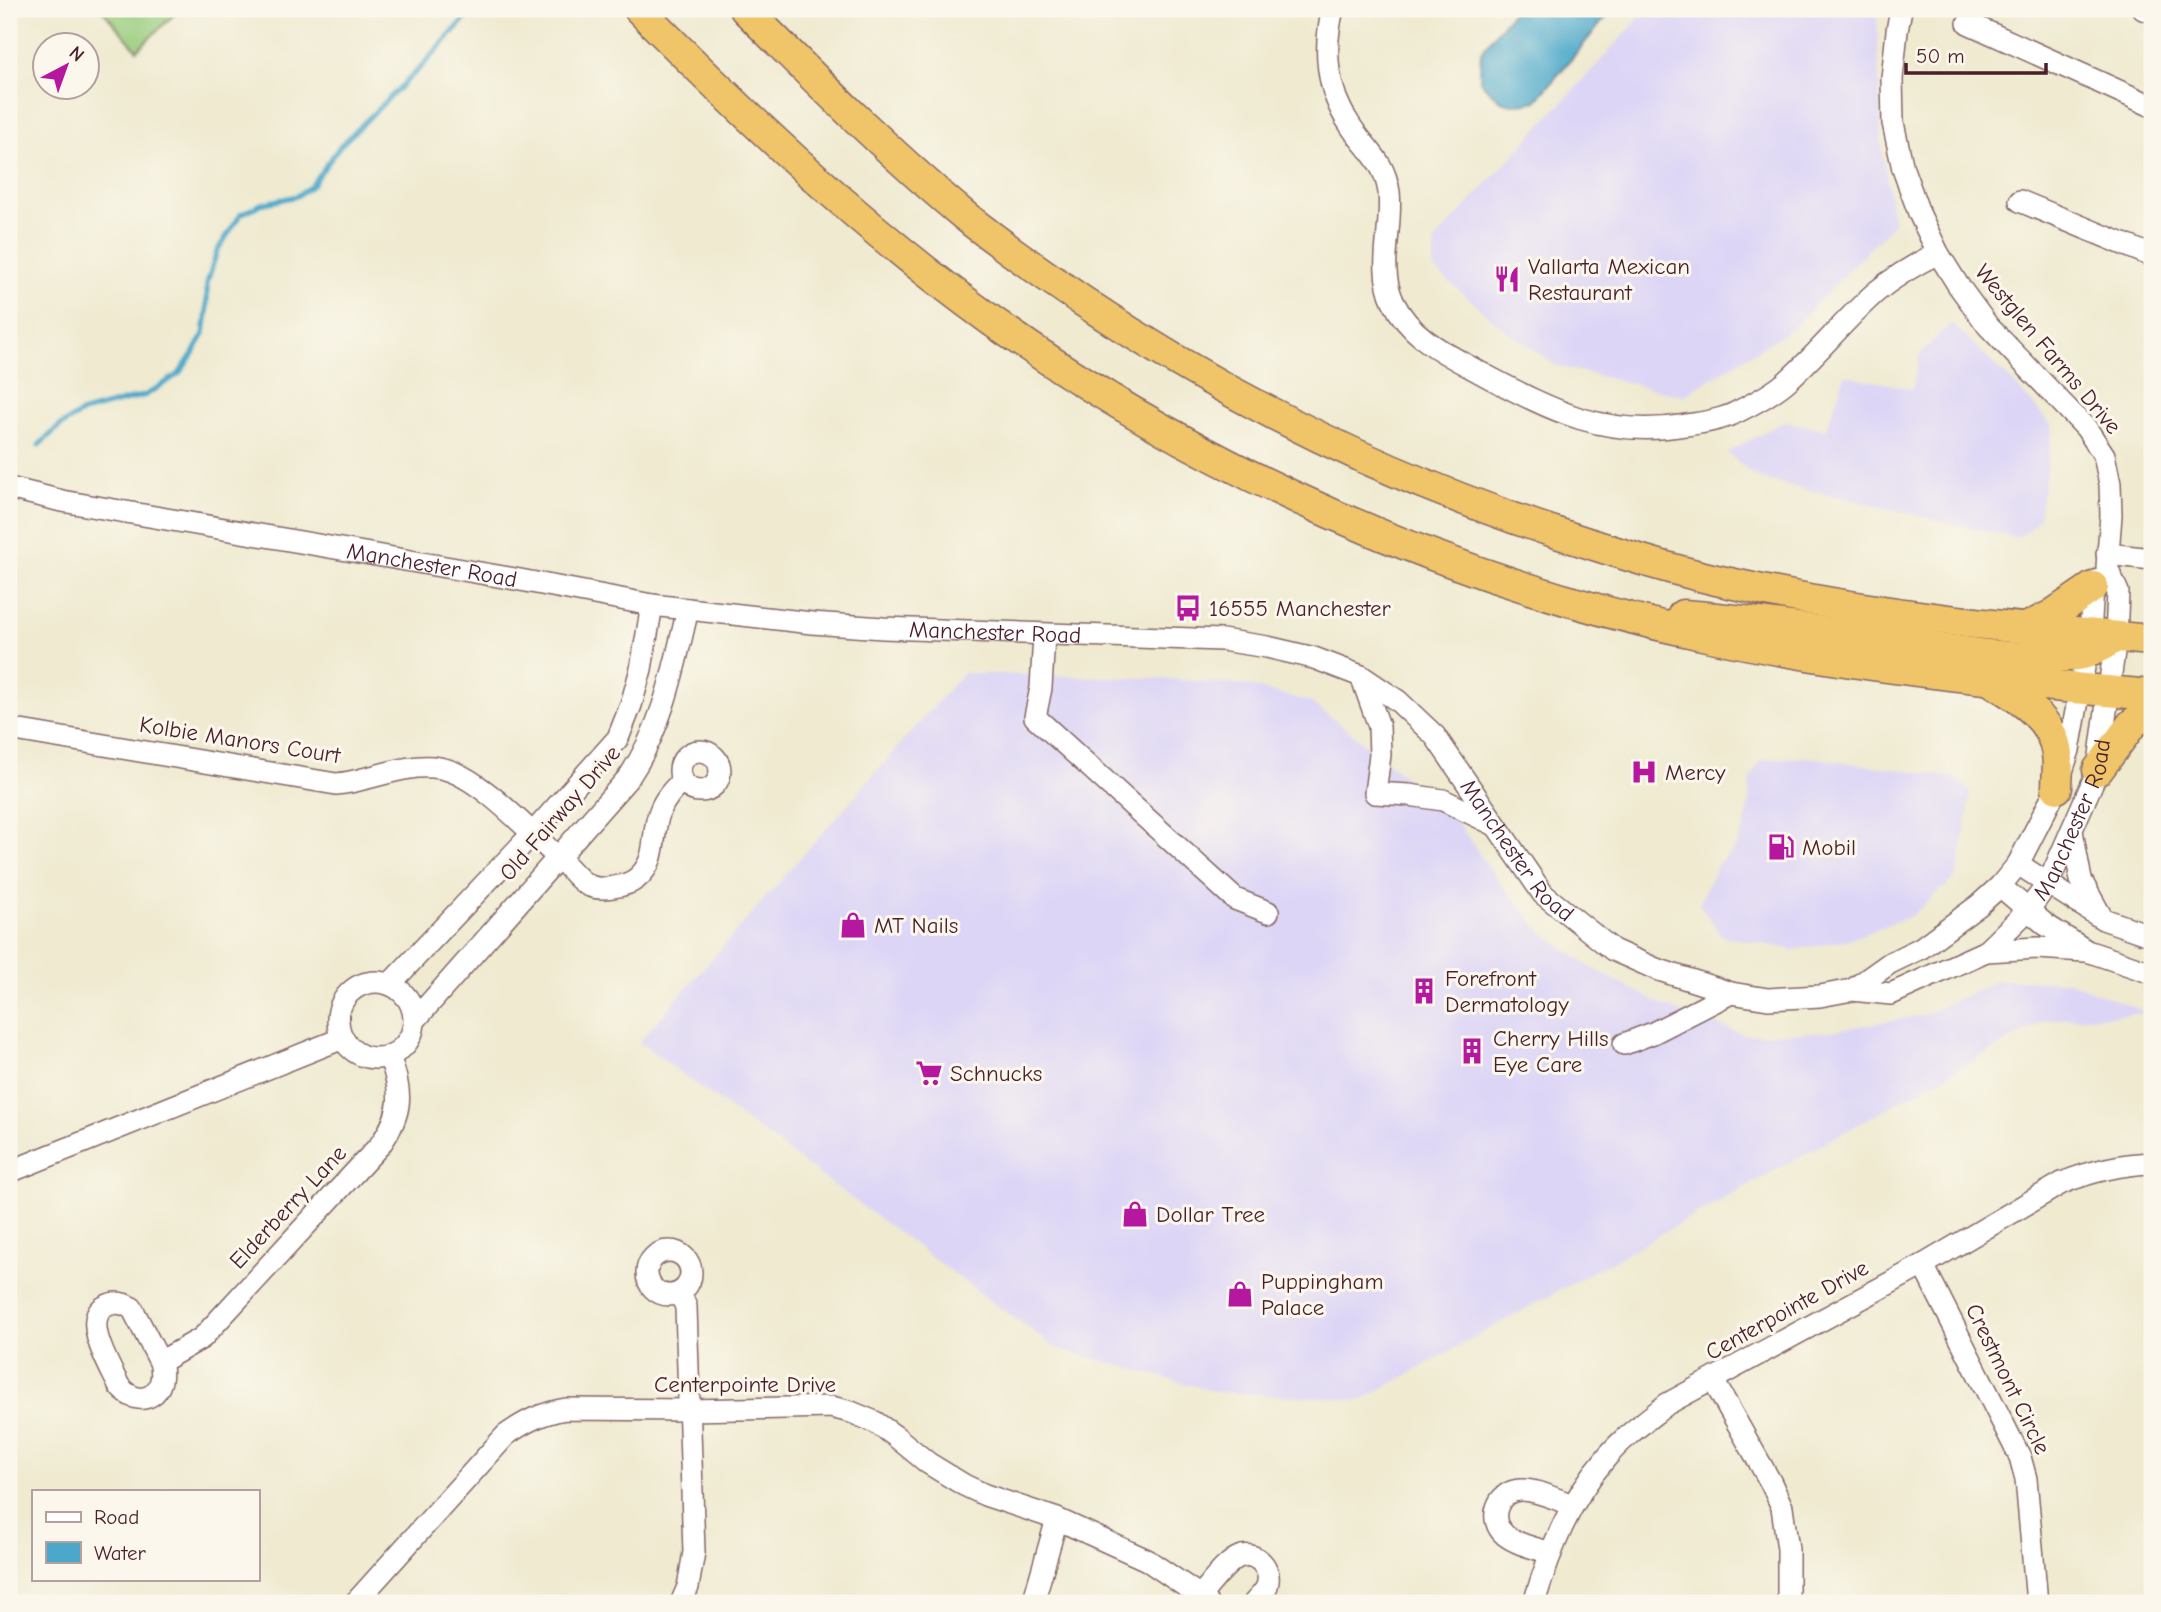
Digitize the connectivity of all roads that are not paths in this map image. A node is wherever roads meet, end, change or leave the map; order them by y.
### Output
1 (639, 9) edge
2 (745, 9) edge
3 (1901, 9) edge
4 (2143, 9) edge
5 (1327, 10) edge
6 (2152, 12) edge
7 (1968, 23) dead end
8 (2152, 106) edge
9 (2020, 201) dead end
10 (1938, 253) junction
11 (2152, 256) edge
12 (9, 488) edge
13 (2152, 559) edge
14 (2102, 569) junction
15 (652, 605) junction
16 (1595, 608) junction
17 (688, 609) junction
18 (2026, 628) junction
19 (1044, 635) junction
20 (2152, 640) edge
21 (2097, 641) junction
22 (1361, 676) junction
23 (1989, 680) junction
24 (2081, 689) junction
25 (2110, 692) junction
26 (2152, 695) edge
27 (2152, 709) edge
28 (9, 729) edge
29 (2098, 770) junction
30 (682, 781) dead end
31 (2057, 788) junction
32 (1497, 826) junction
33 (2072, 831) junction
34 (533, 833) junction
35 (557, 858) junction
36 (2018, 864) junction
37 (2048, 884) junction
38 (2000, 886) junction
39 (2028, 909) junction
40 (1268, 912) dead end
41 (2103, 919) junction
42 (2152, 936) edge
43 (1986, 951) junction
44 (2087, 951) junction
45 (2152, 973) edge
46 (390, 984) junction
47 (1852, 990) junction
48 (1731, 993) junction
49 (415, 1020) junction
50 (343, 1038) junction
51 (1624, 1044) dead end
52 (389, 1056) junction
53 (2152, 1163) edge
54 (9, 1172) edge
55 (1923, 1265) junction
56 (680, 1293) dead end
57 (160, 1362) dead end
58 (1713, 1380) junction
59 (690, 1410) junction
60 (1573, 1505) junction
61 (1057, 1519) junction
62 (1551, 1553) junction
63 (1203, 1600) edge
64 (355, 1603) edge
65 (681, 1603) edge
66 (1033, 1603) edge
67 (1254, 1603) edge
68 (1534, 1603) edge
69 (1788, 1603) edge
70 (2037, 1603) edge

1 - 16 highway
2 - 18 highway
3 - 10 street, Westglen Farms Drive
4 - 6 street
5 - 10 street
7 - 8 street
9 - 11 street
10 - 14 street, Westglen Farms Drive
12 - 15 street, Manchester Road
13 - 14 street
14 - 18 highway
14 - 21 street, Westglen Farms Drive
15 - 17 street, Manchester Road
15 - 34 street, Old Fairway Drive
16 - 21 highway
16 - 23 highway
17 - 19 street, Manchester Road
17 - 35 street, Old Fairway Drive
18 - 21 highway
19 - 22 street, Manchester Road
19 - 40 street
20 - 21 highway
21 - 24 street, Manchester Road
21 - 25 street, Manchester Road
22 - 32 street, Manchester Road
22 - 32 street
23 - 24 highway
23 - 31 highway
24 - 25 highway
24 - 31 street, Manchester Road
25 - 26 highway
25 - 29 street, Manchester Road
27 - 29 highway
28 - 34 street, Kolbie Manors Court
29 - 33 street, Manchester Road
30 - 35 street, Kolbie Manors Court
31 - 36 street, Manchester Road
32 - 48 street, Manchester Road
33 - 37 street, Manchester Road
33 - 41 street
34 - 35 street, Kolbie Manors Court
34 - 46 street, Old Fairway Drive
35 - 49 street, Old Fairway Drive
36 - 37 street
36 - 38 street, Manchester Road
37 - 39 street, Manchester Road
37 - 41 street
38 - 39 street
38 - 47 street, Manchester Road
39 - 43 street, Manchester Road
39 - 44 street
41 - 42 street
43 - 44 street
43 - 47 street, Manchester Road
44 - 45 street
46 - 49 street
46 - 50 street
47 - 48 street, Manchester Road
48 - 51 street
49 - 52 street, Old Fairway Drive
50 - 52 street
50 - 54 street
52 - 57 street, Elderberry Lane
53 - 55 street, Centerpointe Drive
55 - 58 street, Centerpointe Drive
55 - 70 street, Crestmont Circle
56 - 59 street
58 - 60 street, Centerpointe Drive
58 - 69 street
59 - 61 street, Centerpointe Drive
59 - 64 street, Centerpointe Drive
59 - 65 street
60 - 62 street, Centerpointe Drive
60 - 62 street
61 - 63 street, Centerpointe Drive
61 - 66 street
62 - 68 street, Centerpointe Drive
63 - 67 street

